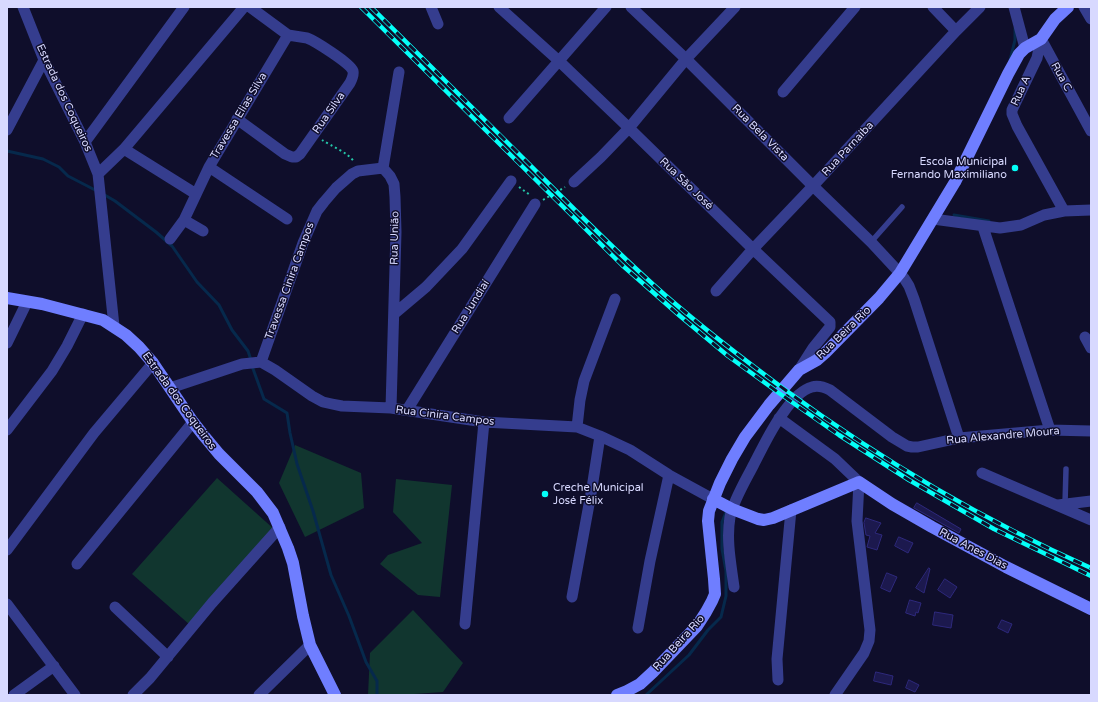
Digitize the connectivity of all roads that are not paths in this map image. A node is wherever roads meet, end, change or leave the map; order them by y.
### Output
1 (23, 7) edge
2 (244, 7) edge
3 (250, 7) edge
4 (431, 7) edge
5 (499, 7) edge
6 (606, 7) edge
7 (631, 7) edge
8 (735, 7) edge
9 (855, 7) edge
10 (933, 7) edge
11 (980, 7) edge
12 (1014, 7) edge
13 (1068, 7) edge
14 (1084, 7) edge
15 (180, 9) edge
16 (1091, 20) edge
17 (438, 24) dead end
18 (956, 31) junction
19 (288, 35) junction
20 (1041, 39) junction
21 (1025, 48) junction
22 (686, 58) junction
23 (44, 60) junction
24 (559, 61) junction
25 (399, 72) dead end
26 (784, 92) dead end
27 (238, 118) junction
28 (509, 118) dead end
29 (629, 128) junction
30 (7, 130) edge
31 (1091, 131) edge
32 (85, 142) junction
33 (124, 149) junction
34 (209, 167) junction
35 (383, 168) junction
36 (98, 174) junction
37 (511, 181) road end
38 (574, 182) road end
39 (813, 186) junction
40 (196, 194) junction
41 (537, 203) road end
42 (902, 207) dead end
43 (1091, 210) edge
44 (1064, 211) junction
45 (287, 219) dead end
46 (933, 219) junction
47 (184, 220) junction
48 (983, 227) junction
49 (203, 231) dead end
50 (170, 239) dead end
51 (871, 242) junction
52 (753, 249) junction
53 (899, 272) junction
54 (716, 291) dead end
55 (7, 298) edge
56 (615, 299) dead end
57 (27, 302) junction
58 (83, 314) junction
59 (394, 314) junction
60 (114, 326) junction
61 (1085, 337) dead end
62 (7, 343) edge
63 (1091, 348) edge
64 (258, 362) junction
65 (153, 363) junction
66 (799, 370) junction
67 (170, 388) junction
68 (391, 408) junction
69 (407, 410) junction
70 (779, 418) junction
71 (193, 422) junction
72 (484, 422) junction
73 (577, 427) junction
74 (7, 430) edge
75 (1050, 430) junction
76 (1091, 431) edge
77 (600, 436) junction
78 (958, 438) junction
79 (1066, 469) dead end
80 (982, 473) dead end
81 (669, 474) junction
82 (858, 482) junction
83 (715, 500) junction
84 (1091, 502) edge
85 (1061, 505) junction
86 (731, 508) junction
87 (791, 510) junction
88 (1091, 520) edge
89 (280, 527) junction
90 (7, 550) edge
91 (77, 564) dead end
92 (734, 587) dead end
93 (572, 597) dead end
94 (7, 604) edge
95 (115, 607) dead end
96 (1091, 609) edge
97 (465, 624) dead end
98 (638, 628) dead end
99 (310, 645) junction
100 (168, 657) junction
101 (54, 666) junction
102 (778, 680) dead end
103 (14, 695) edge
104 (75, 695) edge
105 (133, 695) edge
106 (259, 695) edge
107 (335, 695) edge
108 (617, 695) edge
109 (835, 695) edge

1 - 23 street, Estrada dos Coqueiros
2 - 33 street
3 - 19 street
4 - 17 street
5 - 24 street, Rua São José
6 - 24 street
7 - 22 street, Rua Bela Vista
8 - 22 street
9 - 26 street
10 - 18 street
11 - 18 street, Rua Parnaíba
12 - 21 street
13 - 20 street, Rua A
14 - 16 street
15 - 32 street
18 - 39 street, Rua Parnaíba
19 - 27 street, Travessa Elias Silva
19 - 27 street, Rua Silva
20 - 21 street
20 - 31 street, Rua C
20 - 44 street, Rua A
21 - 46 street, Rua Beira Rio
22 - 29 street
22 - 39 street, Rua Bela Vista
23 - 30 street
23 - 32 street, Estrada dos Coqueiros
24 - 28 street
24 - 29 street, Rua São José
25 - 35 street
27 - 34 street, Travessa Elias Silva
29 - 38 street
29 - 52 street, Rua São José
32 - 36 street, Estrada dos Coqueiros
33 - 36 street
33 - 40 street
34 - 40 street, Travessa Elias Silva
34 - 45 street
35 - 59 street, Rua União
35 - 64 street, Travessa Cinira Campos
36 - 60 street, Estrada dos Coqueiros
37 - 59 street
39 - 51 street, Rua Bela Vista
39 - 52 street, Rua Parnaíba
40 - 47 street, Travessa Elias Silva
41 - 69 street, Rua Jundiaí
42 - 51 lane
43 - 44 street
44 - 48 street
46 - 48 street
46 - 53 street, Rua Beira Rio
47 - 49 street
47 - 50 street, Travessa Elias Silva
48 - 75 street
51 - 53 street, Rua Bela Vista
52 - 54 street, Rua Parnaíba
52 - 66 street, Rua São José
53 - 66 street, Rua Beira Rio
53 - 78 street
55 - 57 street
56 - 73 street
57 - 58 street
57 - 62 street
58 - 60 street
58 - 74 street
59 - 68 street, Rua União
60 - 65 street, Estrada dos Coqueiros
61 - 63 street
64 - 67 street
64 - 68 street, Rua Cinira Campos
65 - 67 street, Estrada dos Coqueiros
65 - 90 street
66 - 83 street, Rua Beira Rio
67 - 71 street, Estrada dos Coqueiros
68 - 69 street, Rua Cinira Campos
69 - 72 street, Rua Cinira Campos
70 - 78 street, Rua Alexandre Moura
70 - 82 street
70 - 86 street
71 - 89 street, Estrada dos Coqueiros
71 - 91 street
72 - 73 street, Rua Cinira Campos
72 - 97 street
73 - 77 street, Rua Cinira Campos
75 - 76 street, Rua Alexandre Moura
75 - 78 street, Rua Alexandre Moura
77 - 81 street, Rua Cinira Campos
77 - 93 street
79 - 85 lane
80 - 85 street
81 - 83 street, Rua Cinira Campos
81 - 98 street
82 - 87 street
82 - 96 street, Rua Anes Dias
82 - 109 street
83 - 86 street
83 - 108 street, Rua Beira Rio
84 - 85 street
85 - 88 street
86 - 87 street
86 - 92 street
87 - 102 street
89 - 99 street, Estrada dos Coqueiros
89 - 100 street
94 - 101 street
95 - 100 street
99 - 106 street
99 - 107 street, Estrada dos Coqueiros
100 - 105 street
101 - 103 street
101 - 104 street

